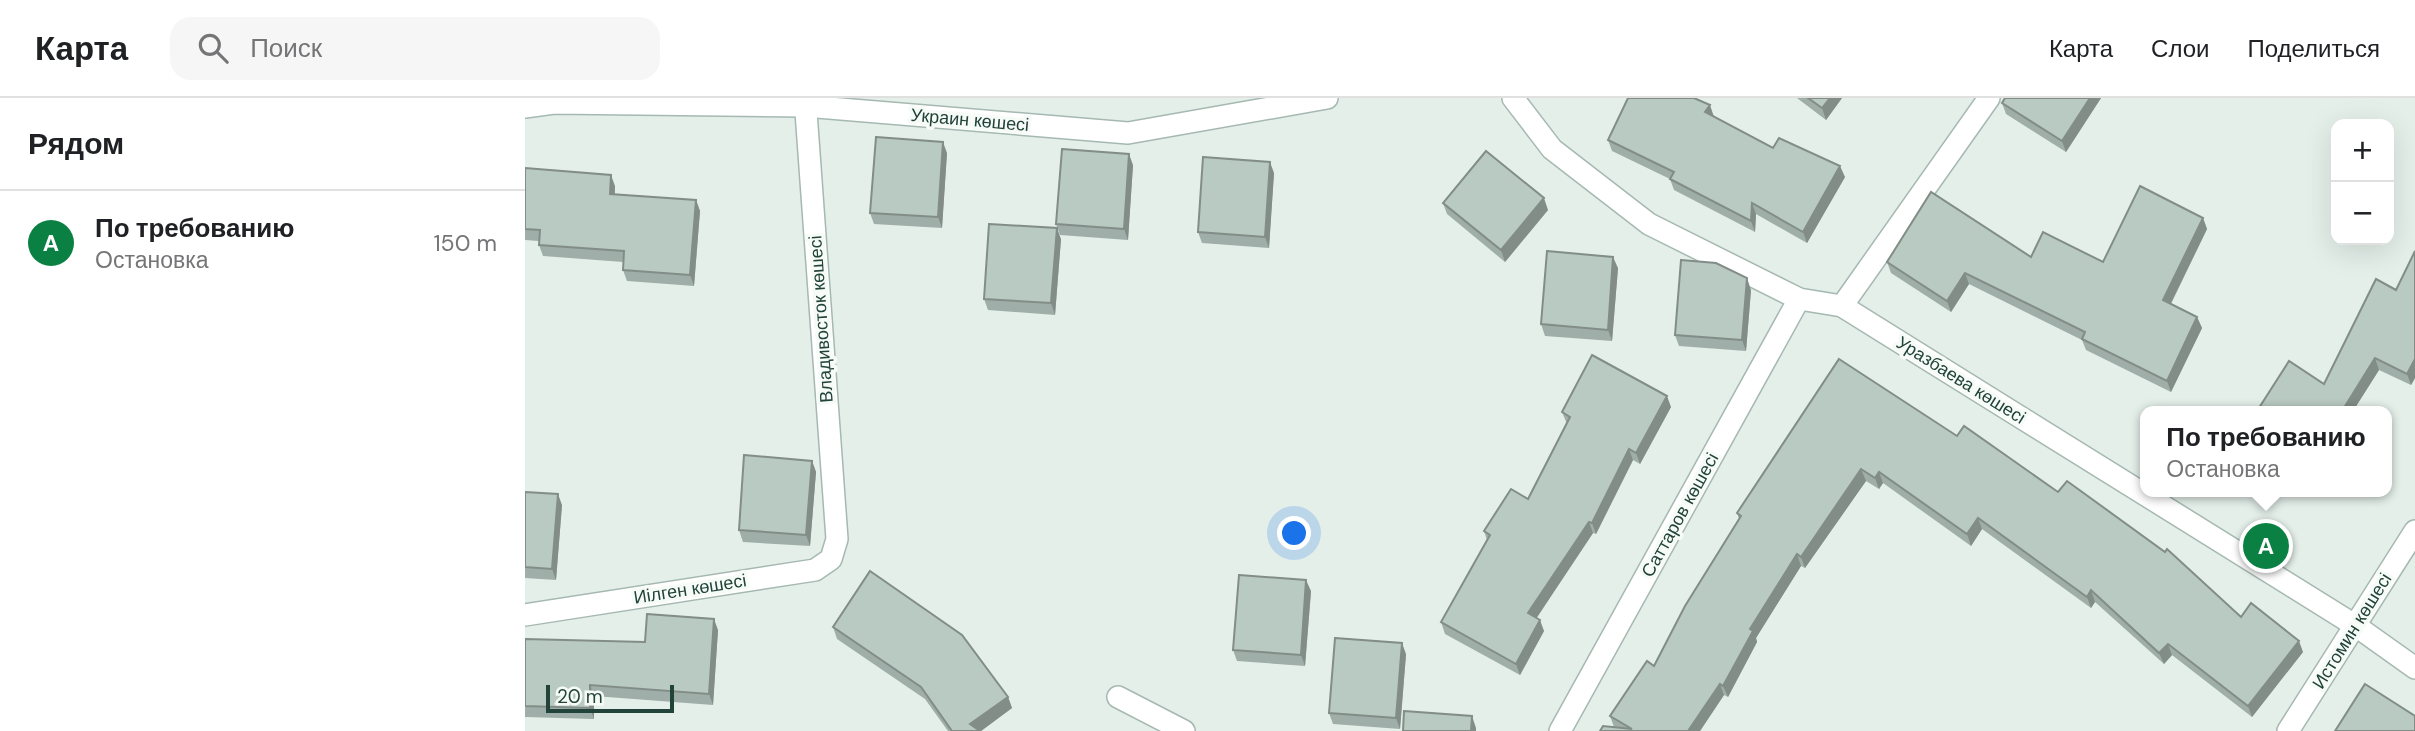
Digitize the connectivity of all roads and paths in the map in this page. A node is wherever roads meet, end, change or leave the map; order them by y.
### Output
1 (1327, 98) edge
2 (1513, 98) edge
3 (1989, 98) edge
4 (805, 102) edge
5 (525, 107) edge
6 (1799, 299) junction
7 (1842, 306) junction
8 (2140, 492) edge
9 (2149, 497) edge
10 (2415, 531) edge
11 (837, 539) joint
12 (525, 615) edge
13 (2356, 626) junction
14 (2415, 667) edge
15 (1118, 697) dead end
16 (1184, 731) edge
17 (1560, 731) edge
18 (2288, 731) edge

1 - 4 street, Украин көшесі
2 - 6 street, Уразбаева көшесі
3 - 7 street
4 - 5 street, Украин көшесі
4 - 11 street, Владивосток көшесі
6 - 7 street, Уразбаева көшесі
6 - 17 street, Саттаров көшесі
7 - 8 street, Уразбаева көшесі
9 - 13 street, Уразбаева көшесі
10 - 13 street, Истомин көшесі
11 - 12 street, Иілген көшесі
13 - 14 street, Уразбаева көшесі
13 - 18 street, Истомин көшесі
15 - 16 street

